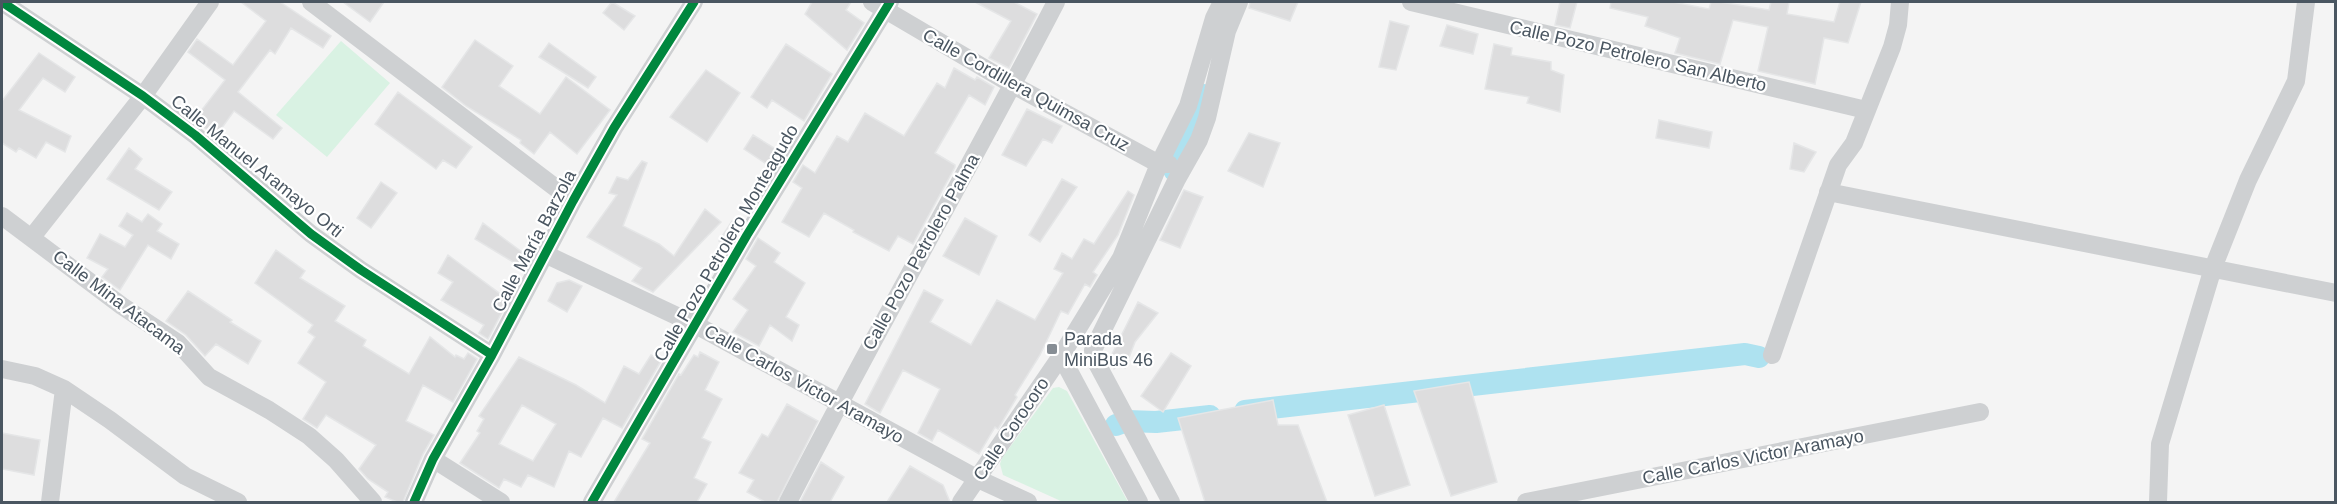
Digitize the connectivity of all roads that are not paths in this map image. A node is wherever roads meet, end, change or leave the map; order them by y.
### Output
1 (2, 2) edge
2 (210, 2) edge
3 (311, 2) edge
4 (694, 2) edge
5 (1056, 2) edge
6 (1222, 2) edge
7 (1239, 2) edge
8 (1411, 2) edge
9 (1900, 2) edge
10 (2306, 2) edge
11 (882, 4) edge
12 (1013, 85) junction
13 (143, 96) junction
14 (1866, 110) junction
15 (1159, 164) junction
16 (1185, 164) junction
17 (1828, 192) junction
18 (573, 201) junction
19 (2, 216) edge
20 (32, 237) junction
21 (545, 254) junction
22 (2213, 268) junction
23 (2336, 292) edge
24 (696, 325) junction
25 (492, 355) junction
26 (1772, 355) dead end
27 (1060, 356) junction
28 (2, 369) edge
29 (64, 389) junction
30 (838, 403) junction
31 (1980, 412) dead end
32 (433, 459) junction
33 (978, 479) junction
34 (50, 502) edge
35 (238, 502) edge
36 (373, 502) edge
37 (414, 502) edge
38 (501, 502) edge
39 (592, 502) edge
40 (788, 502) edge
41 (961, 502) edge
42 (1028, 502) edge
43 (1139, 502) edge
44 (1171, 502) edge
45 (1526, 502) edge
46 (2158, 502) edge

1 - 13 street, Calle Manuel Aramayo Orti
2 - 13 street
3 - 18 street
4 - 18 street, Calle María Barzola
5 - 12 street, Calle Pozo Petrolero Palma
6 - 15 street, Calle Corocoro
7 - 16 street
8 - 14 street, Calle Pozo Petrolero San Alberto
9 - 14 street
10 - 22 street
11 - 12 street, Calle Cordillera Quimsa Cruz
11 - 24 street, Calle Pozo Petrolero Monteagudo
12 - 15 street, Calle Cordillera Quimsa Cruz
12 - 30 street, Calle Pozo Petrolero Palma
13 - 20 street
13 - 25 street, Calle Manuel Aramayo Orti
14 - 17 street
15 - 16 street, Calle Cordillera Quimsa Cruz
15 - 27 street, Calle Corocoro
16 - 44 street
17 - 22 street
17 - 26 street
18 - 21 street, Calle María Barzola
19 - 20 street, Calle Mina Atacama
20 - 36 street, Calle Mina Atacama
21 - 24 street, Calle Carlos Victor Aramayo
21 - 25 street, Calle María Barzola
22 - 23 street
22 - 46 street
24 - 30 street, Calle Carlos Victor Aramayo
24 - 39 street, Calle Pozo Petrolero Monteagudo
25 - 32 street, Calle María Barzola
27 - 33 street, Calle Corocoro
27 - 43 street
28 - 29 street
29 - 34 street
29 - 35 street
30 - 33 street, Calle Carlos Victor Aramayo
30 - 40 street, Calle Pozo Petrolero Palma
31 - 45 street, Calle Carlos Victor Aramayo
32 - 37 street, Calle María Barzola
32 - 38 street
33 - 41 street, Calle Corocoro
33 - 42 street, Calle Carlos Victor Aramayo

